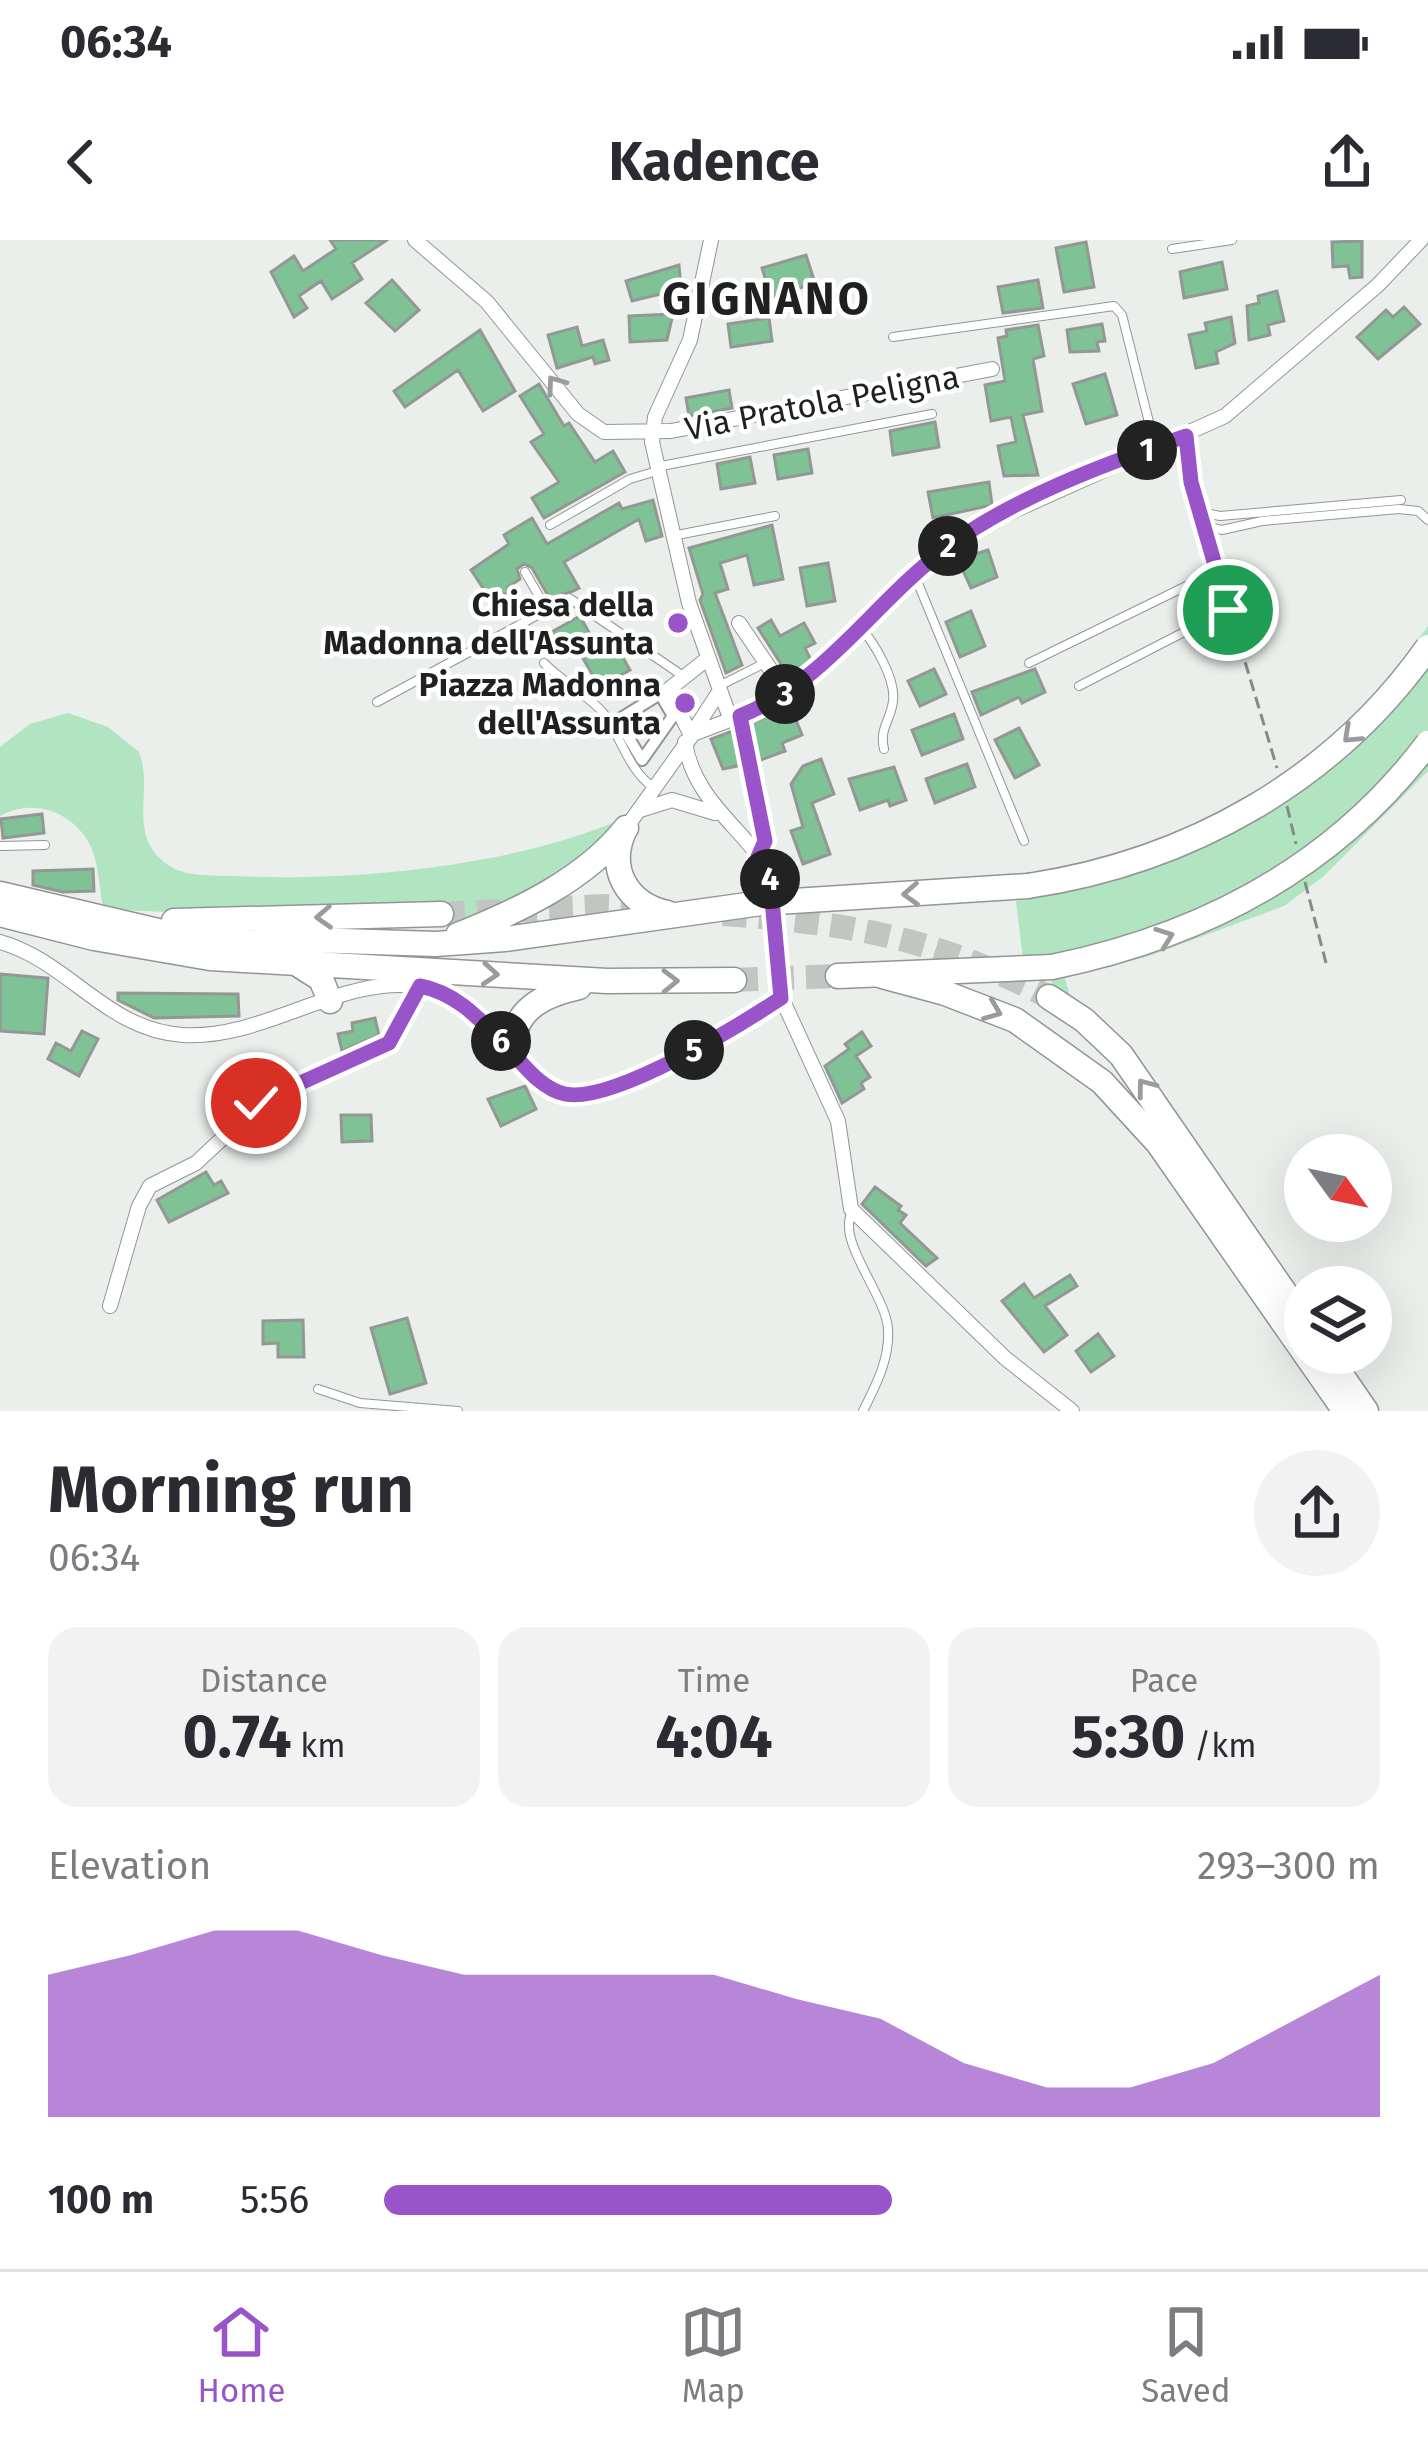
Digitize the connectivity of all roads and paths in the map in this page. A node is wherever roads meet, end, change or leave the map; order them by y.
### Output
1 (415, 240) edge
2 (711, 240) edge
3 (1232, 240) edge
4 (1420, 240) edge
5 (1172, 249) dead end
6 (893, 337) dead end
7 (992, 369) dead end
8 (932, 414) dead end
9 (652, 432) junction
10 (1186, 436) junction
11 (1155, 446) junction
12 (657, 469) junction
13 (1401, 500) dead end
14 (776, 516) dead end
15 (1201, 518) junction
16 (1428, 520) edge
17 (550, 525) dead end
18 (672, 536) junction
19 (1217, 571) junction
20 (525, 572) dead end
21 (914, 574) junction
22 (547, 610) junction
23 (1228, 610) junction
24 (739, 623) dead end
25 (859, 626) junction
26 (1235, 632) dead end
27 (1428, 647) edge
28 (707, 659) junction
29 (769, 661) junction
30 (1029, 662) dead end
31 (544, 663) dead end
32 (684, 677) junction
33 (1079, 686) dead end
34 (718, 689) junction
35 (787, 694) junction
36 (376, 702) dead end
37 (670, 703) junction
38 (735, 717) junction
39 (688, 738) junction
40 (1428, 742) edge
41 (627, 744) junction
42 (884, 749) dead end
43 (654, 788) junction
44 (719, 815) junction
45 (631, 820) junction
46 (1024, 841) dead end
47 (45, 845) dead end
48 (0, 846) edge
49 (758, 857) junction
50 (0, 894) edge
51 (0, 914) edge
52 (441, 914) tunnel mouth
53 (669, 914) junction
54 (86, 917) junction
55 (0, 942) edge
56 (436, 944) junction
57 (291, 962) junction
58 (838, 976) tunnel mouth
59 (881, 976) junction
60 (734, 980) tunnel mouth
61 (607, 981) junction
62 (420, 986) junction
63 (1049, 997) tunnel mouth
64 (781, 998) junction
65 (329, 1000) junction
66 (513, 1054) junction
67 (853, 1210) junction
68 (1284, 1291) edge
69 (110, 1306) dead end
70 (1340, 1374) edge
71 (318, 1390) dead end
72 (458, 1411) edge
73 (863, 1411) edge
74 (1072, 1411) edge
75 (1345, 1411) edge
76 (1366, 1411) edge

9 -> 1 street, Via Pratola Peligna
2 - 9 street
3 - 5 lane
4 - 10 street
6 - 11 lane
7 - 9 street, Via Pratola Peligna
8 - 12 lane
9 - 12 street
10 - 11 street
10 - 15 street
11 - 21 street
12 - 17 lane
12 - 18 street
13 - 15 lane
14 - 18 lane
15 - 16 lane
15 - 19 street
18 - 28 street
19 - 23 street
19 - 30 lane
20 - 22 lane
21 - 25 street
21 - 46 lane
22 - 32 lane
22 - 36 lane
23 - 26 street
23 - 33 lane
24 - 29 street
25 - 35 street
25 - 42 lane
27 -> 53 highway, bridge
28 - 32 street
28 - 34 street
29 - 34 lane
29 - 35 street
31 - 41 lane
32 - 37 street
34 - 38 street
34 - 39 street
35 - 38 street
37 - 39 street
37 - 41 street
37 - 41 street
38 - 39 street
38 - 49 lane
39 - 43 street
39 - 44 street
59 -> 40 highway, bridge
41 - 43 lane
43 - 45 street
44 - 45 street
44 - 49 street
45 - 53 highway
45 - 56 highway
47 - 48 lane
49 - 64 street, bridge
50 - 54 highway
51 - 57 highway
52 -> 54 highway
53 - 56 highway
54 - 56 highway
55 - 65 street
57 -> 61 highway
57 - 65 highway
58 - 59 highway
59 -> 75 highway
61 -> 60 highway
61 - 66 highway
62 - 65 street
62 - 66 street
62 - 69 street
68 -> 63 highway
64 - 66 street
64 - 67 street
67 - 73 lane
67 - 74 street
70 - 76 highway
71 - 72 lane

